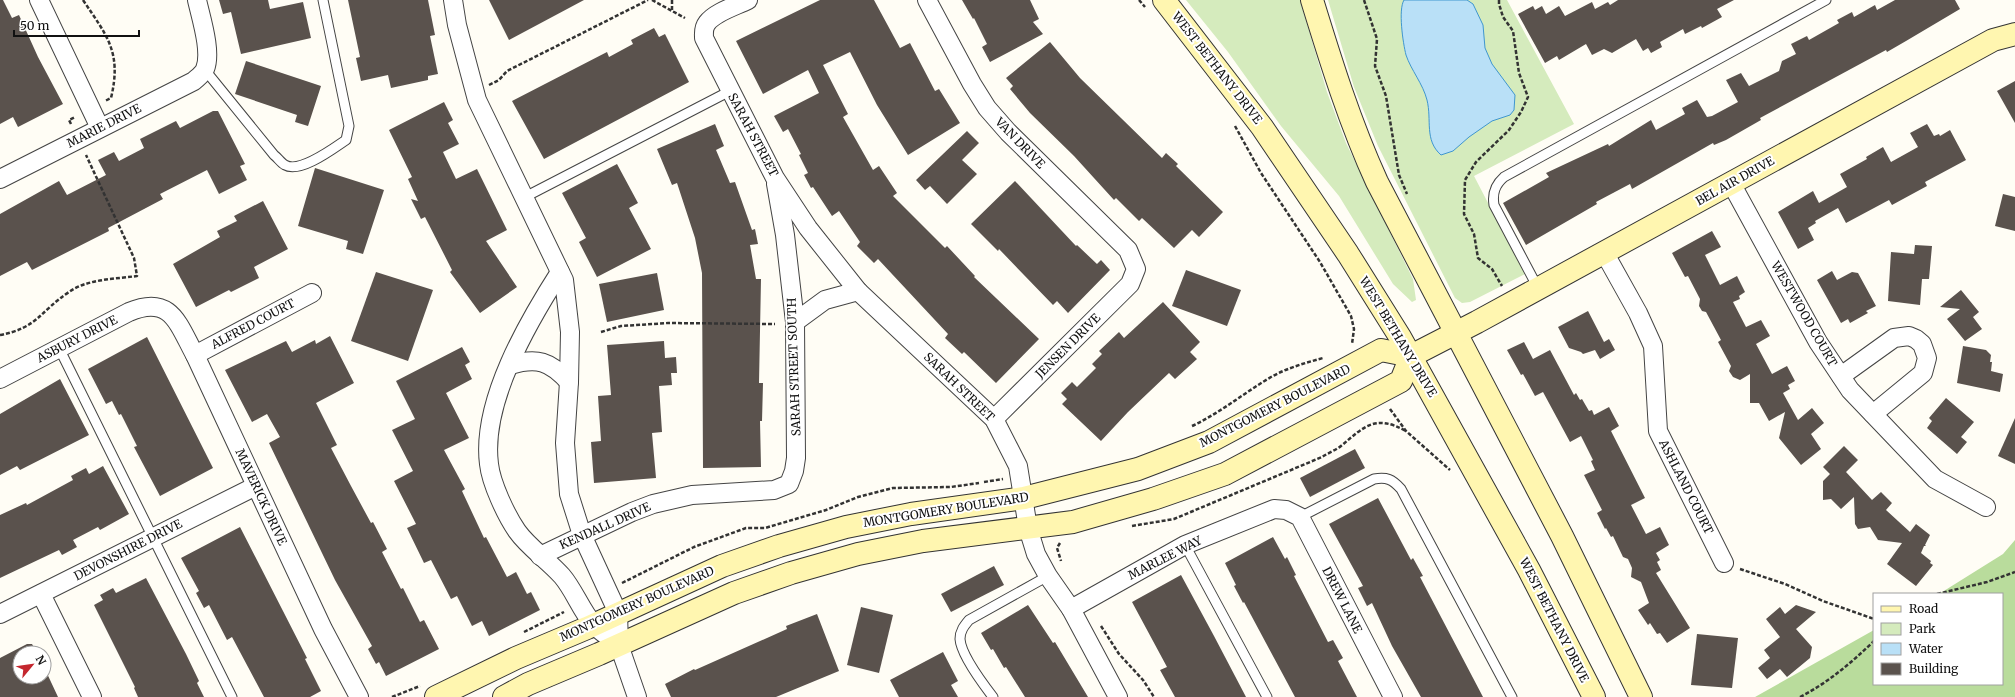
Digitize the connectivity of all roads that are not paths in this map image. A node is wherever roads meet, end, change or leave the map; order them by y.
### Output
1 (39, 0) edge
2 (197, 0) edge
3 (323, 0) edge
4 (453, 0) edge
5 (748, 0) edge
6 (927, 0) edge
7 (1312, 0) edge
8 (1826, 0) edge
9 (1157, 6) edge
10 (2015, 34) edge
11 (205, 70) junction
12 (730, 91) junction
13 (100, 128) junction
14 (775, 178) junction
15 (0, 179) edge
16 (1731, 183) junction
17 (525, 198) junction
18 (1604, 252) junction
19 (1136, 269) joint
20 (560, 272) junction
21 (1538, 288) junction
22 (858, 291) junction
23 (312, 293) dead end
24 (155, 305) joint
25 (795, 322) junction
26 (1456, 333) junction
27 (59, 348) junction
28 (194, 355) junction
29 (1411, 356) junction
30 (510, 365) junction
31 (1841, 376) junction
32 (0, 379) edge
33 (569, 382) junction
34 (1874, 414) junction
35 (994, 419) junction
36 (789, 484) joint
37 (256, 486) junction
38 (1024, 498) junction
39 (1986, 507) dead end
40 (1293, 514) junction
41 (1028, 528) junction
42 (582, 535) junction
43 (153, 537) junction
44 (1185, 545) junction
45 (540, 556) junction
46 (1724, 563) road end
47 (1048, 576) junction
48 (41, 594) junction
49 (1071, 610) junction
50 (618, 613) junction
51 (0, 614) edge
52 (593, 624) junction
53 (619, 645) junction
54 (92, 697) edge
55 (232, 697) edge
56 (359, 697) edge
57 (436, 697) edge
58 (504, 697) edge
59 (637, 697) edge
60 (993, 697) edge
61 (1118, 697) edge
62 (1267, 697) edge
63 (1393, 697) edge
64 (1512, 697) edge
65 (1594, 697) edge
66 (1641, 697) edge

1 - 13 street
2 - 11 street
3 - 11 lane
4 - 17 street
5 - 12 street, SARAH STREET
6 - 19 street, VAN DRIVE
7 - 26 street
8 - 21 lane
9 - 29 street, WEST BETHANY DRIVE
10 - 16 street, BEL AIR DRIVE
11 - 13 street, MARIE DRIVE
12 - 14 street, SARAH STREET
12 - 17 lane
13 - 15 street, MARIE DRIVE
14 - 22 street, SARAH STREET
14 - 25 street, SARAH STREET SOUTH
16 - 18 street, BEL AIR DRIVE
16 - 31 street, WESTWOOD COURT
17 - 20 street
18 - 21 street, BEL AIR DRIVE
18 - 46 street, ASHLAND COURT
19 - 35 street, JENSEN DRIVE
20 - 30 street
20 - 33 street
21 - 26 street, BEL AIR DRIVE
22 - 25 street
22 - 35 street, SARAH STREET
23 - 28 street, ALFRED COURT
24 - 27 street, ASBURY DRIVE
24 - 28 street, MAVERICK DRIVE
25 - 36 street, SARAH STREET SOUTH
26 - 29 street
26 - 66 street
27 - 32 street, ASBURY DRIVE
27 - 43 lane
28 - 37 street, MAVERICK DRIVE
29 - 38 street, MONTGOMERY BOULEVARD
29 - 41 street
29 - 65 street, WEST BETHANY DRIVE
30 - 33 street
30 - 45 street
31 - 34 street, WESTWOOD COURT
31 - 34 street
33 - 42 street
34 - 39 street, WESTWOOD COURT
35 - 38 street, SARAH STREET
36 - 42 street, KENDALL DRIVE
37 - 43 street, DEVONSHIRE DRIVE
37 - 56 street, MAVERICK DRIVE
38 - 41 street, SARAH STREET
38 - 50 street, MONTGOMERY BOULEVARD
40 - 44 street, MARLEE WAY
40 - 63 street, DREW LANE
40 - 64 lane
41 - 47 street, SARAH STREET
41 - 53 street
42 - 45 street, KENDALL DRIVE
42 - 50 street
43 - 48 street, DEVONSHIRE DRIVE
43 - 55 lane
44 - 49 street, MARLEE WAY
44 - 62 lane
45 - 52 street
47 - 49 street, SARAH STREET
47 - 60 lane
48 - 51 street, DEVONSHIRE DRIVE
48 - 54 street
49 - 61 street, SARAH STREET
50 - 52 street, MONTGOMERY BOULEVARD
50 - 53 street
52 - 53 street
52 - 57 street, MONTGOMERY BOULEVARD
53 - 58 street
53 - 59 street

